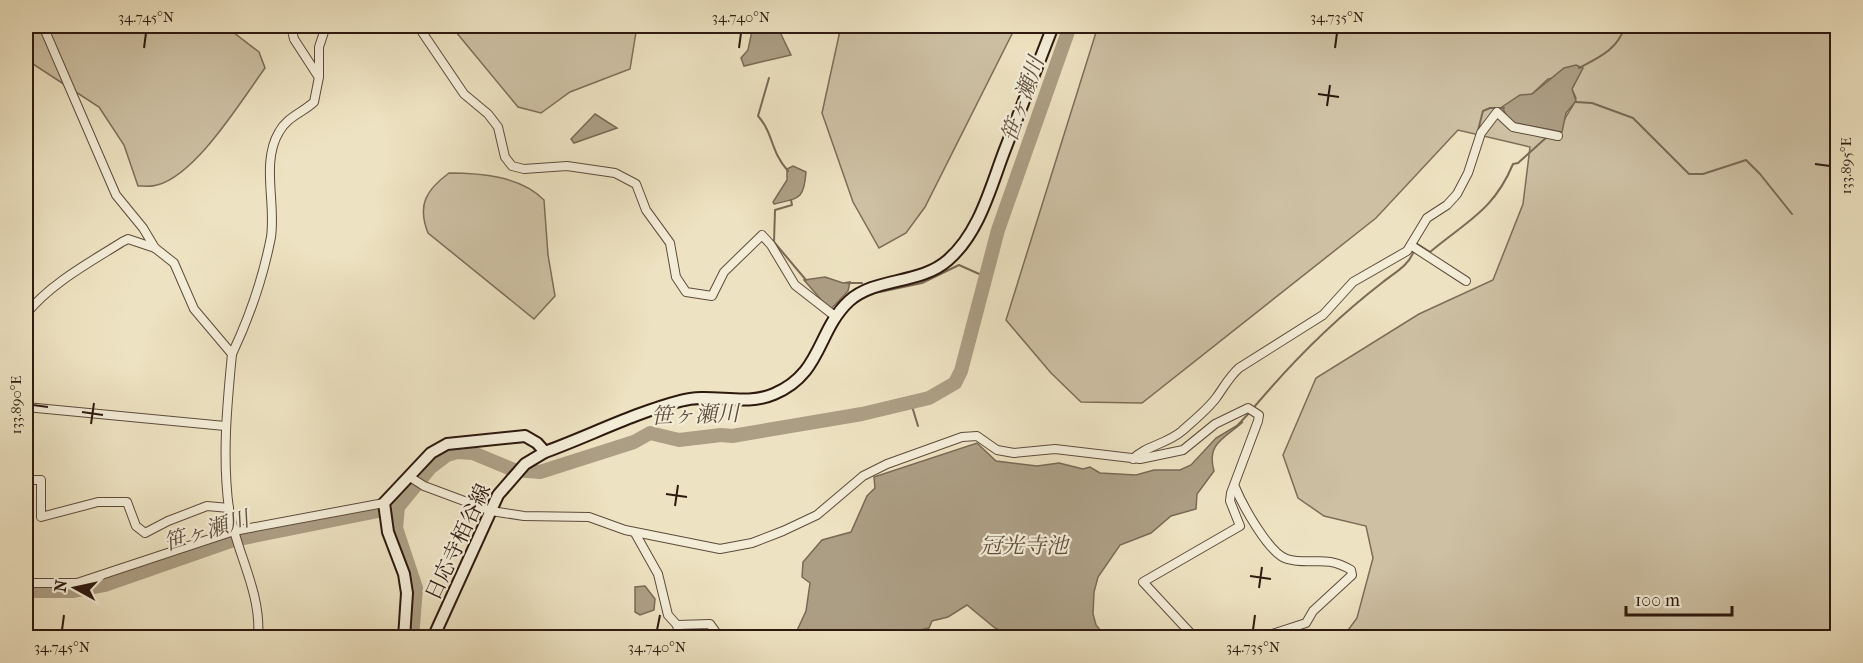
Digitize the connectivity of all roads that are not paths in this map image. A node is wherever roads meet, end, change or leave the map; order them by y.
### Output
1 (43, 26) edge
2 (291, 26) edge
3 (326, 26) edge
4 (418, 26) edge
5 (1053, 26) edge
6 (319, 77) junction
7 (1558, 136) dead end
8 (1414, 243) junction
9 (155, 248) junction
10 (1466, 281) dead end
11 (26, 314) edge
12 (836, 317) junction
13 (232, 354) junction
14 (26, 407) edge
15 (225, 426) junction
16 (545, 452) junction
17 (1133, 459) junction
18 (412, 478) junction
19 (26, 480) edge
20 (1235, 487) junction
21 (229, 508) junction
22 (385, 508) junction
23 (491, 512) junction
24 (235, 532) junction
25 (635, 533) junction
26 (26, 583) edge
27 (677, 625) junction
28 (258, 638) edge
29 (404, 638) edge
30 (433, 638) edge
31 (681, 638) edge
32 (720, 638) edge
33 (1195, 638) edge
34 (1260, 638) edge

1 - 9 street
2 - 6 street
3 - 6 street
4 - 12 street
5 - 12 main road, 日応寺栢谷線
6 - 13 street
7 - 8 street
8 - 10 street
8 - 17 street
9 - 11 street
9 - 13 street
12 - 16 main road, 日応寺栢谷線
13 - 15 street
14 - 15 street
15 - 21 street
16 - 18 main road
16 - 23 main road, 日応寺栢谷線
17 - 20 street
17 - 25 street
18 - 22 main road
18 - 23 street
19 - 21 street
20 - 33 street
20 - 34 street
21 - 24 street
22 - 24 street
22 - 29 main road
23 - 25 street
23 - 30 main road, 日応寺栢谷線
24 - 26 street
24 - 28 street
25 - 27 street
27 - 31 street
27 - 32 street

